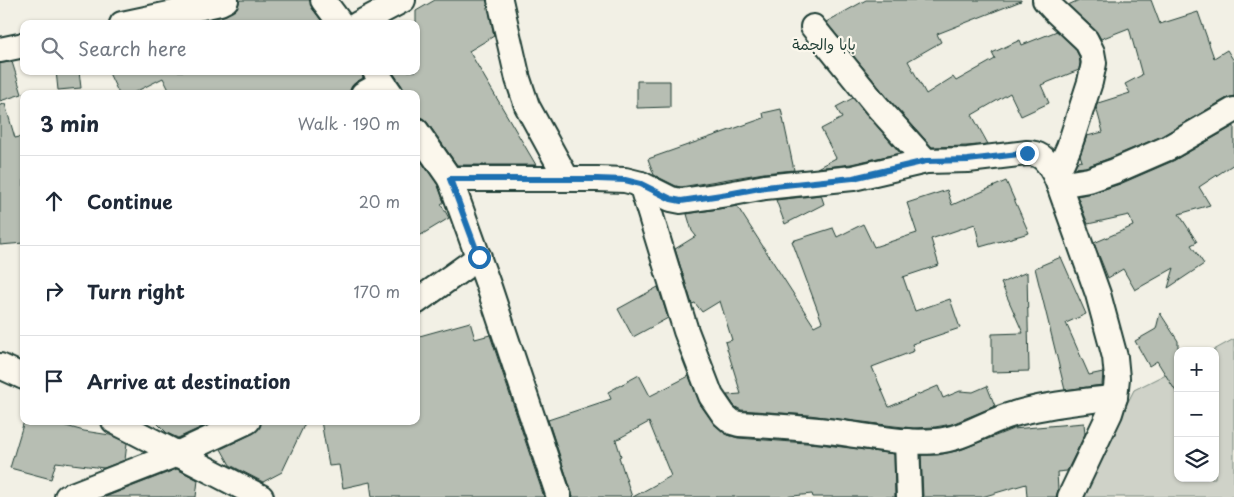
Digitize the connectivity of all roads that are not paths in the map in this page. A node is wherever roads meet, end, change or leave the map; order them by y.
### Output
1 (226, 0) edge
2 (323, 0) edge
3 (403, 0) edge
4 (500, 0) edge
5 (1045, 0) edge
6 (141, 20) edge
7 (338, 20) edge
8 (366, 20) edge
9 (813, 27) dead end
10 (20, 46) edge
11 (0, 50) edge
12 (1234, 110) edge
13 (420, 136) edge
14 (926, 161) junction
15 (450, 179) junction
16 (567, 179) junction
17 (1057, 180) junction
18 (641, 184) junction
19 (479, 257) junction
20 (420, 299) edge
21 (0, 366) edge
22 (20, 375) edge
23 (1115, 397) junction
24 (122, 425) edge
25 (231, 425) edge
26 (906, 441) junction
27 (177, 454) junction
28 (108, 489) edge
29 (67, 497) edge
30 (261, 497) edge
31 (559, 497) edge
32 (909, 497) edge
33 (1070, 497) edge

1 - 6 street
2 - 7 street
3 - 8 street
4 - 16 street
5 - 17 street
9 - 14 street
10 - 11 street
12 - 17 street
13 - 15 street
14 - 17 street
14 - 18 street
15 - 16 street
15 - 19 street
16 - 18 street
17 - 23 street
18 - 26 street
19 - 20 street
19 - 31 street
21 - 22 street
23 - 26 street
23 - 33 street
24 - 27 street
25 - 27 street
26 - 32 street
27 - 28 street
27 - 30 street
28 - 29 street

